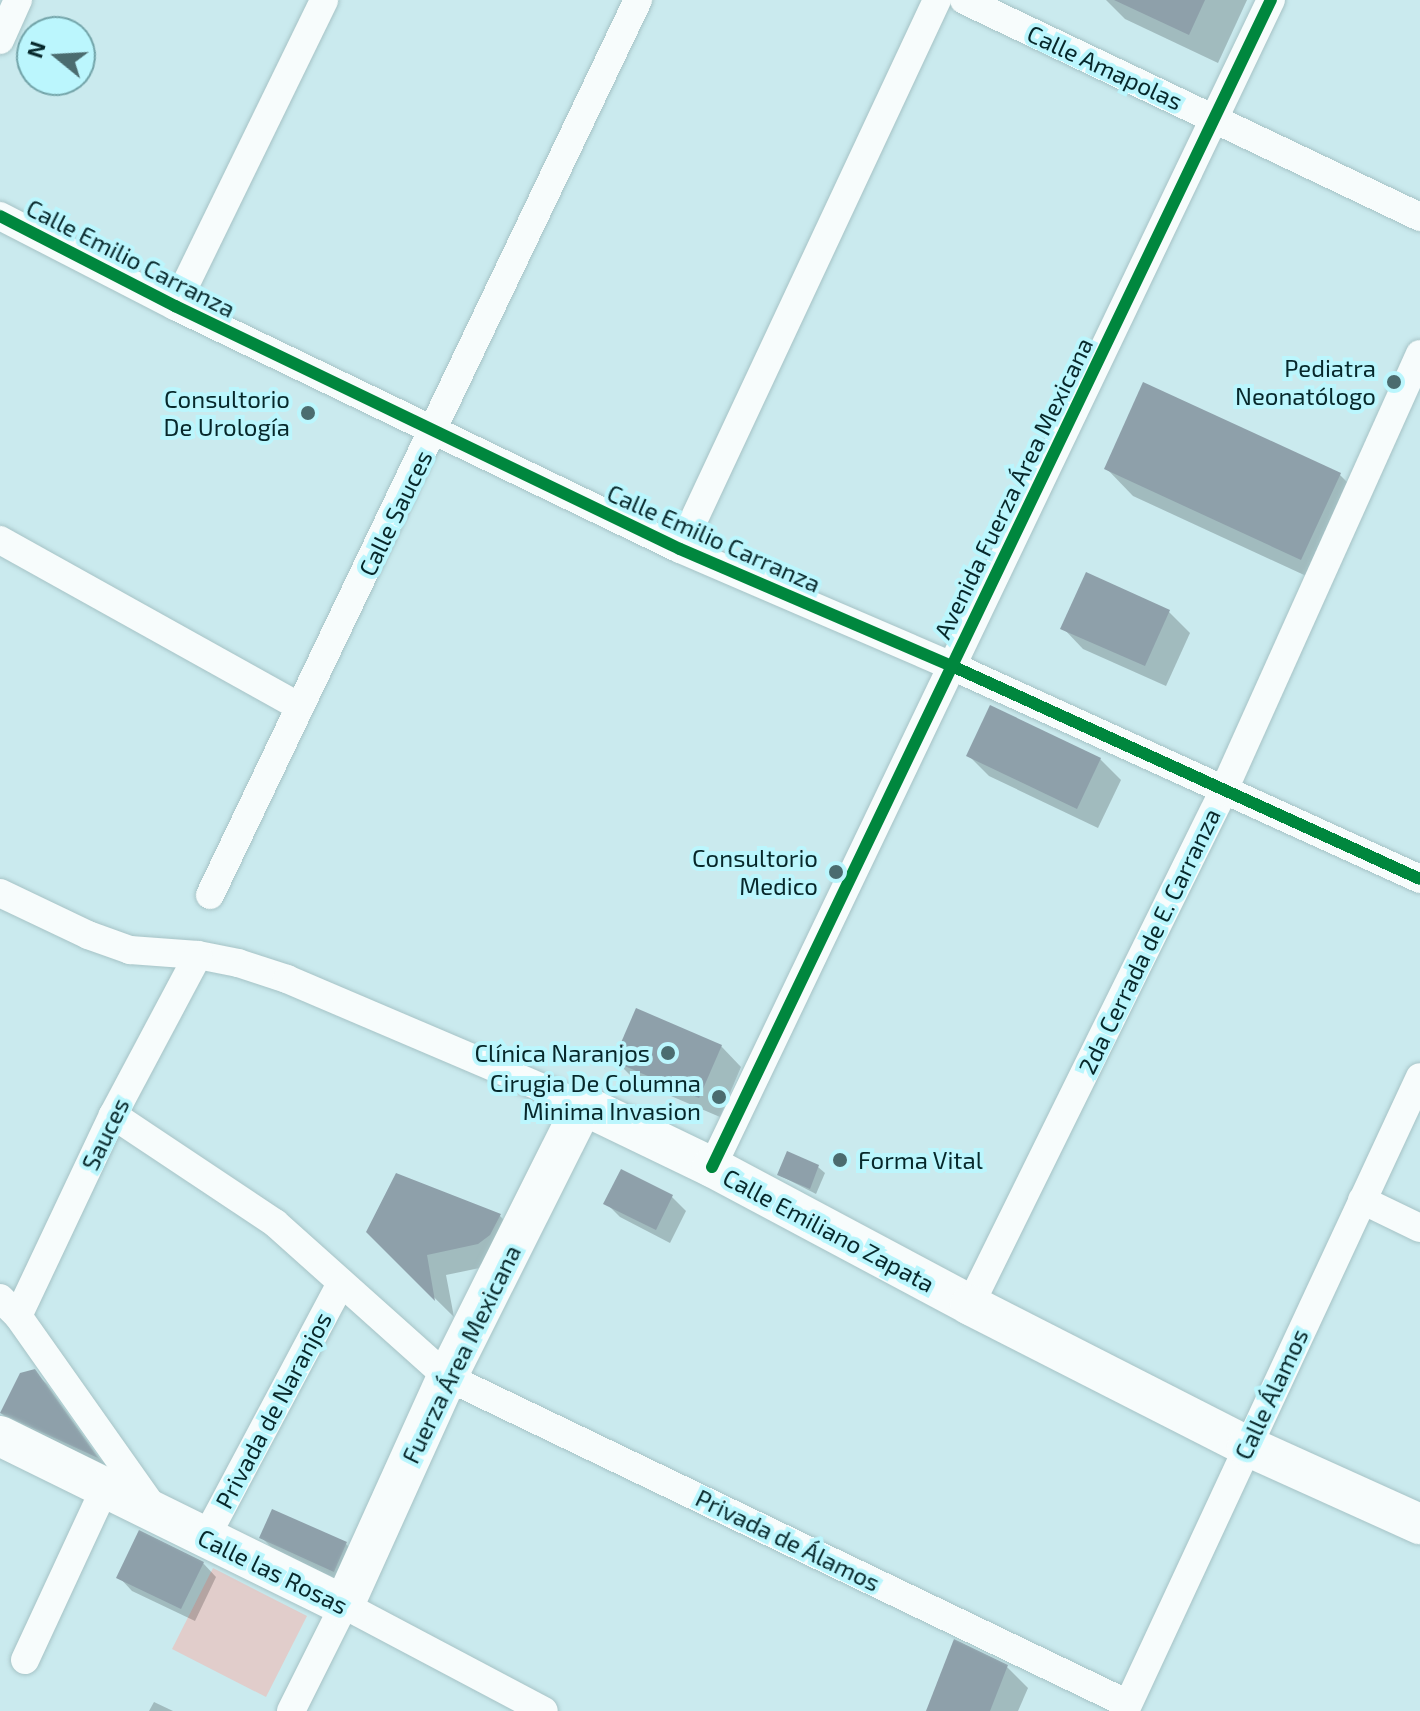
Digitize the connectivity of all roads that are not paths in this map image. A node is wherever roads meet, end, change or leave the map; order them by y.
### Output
1 (18, 0) edge
2 (324, 0) edge
3 (638, 0) edge
4 (937, 0) edge
5 (964, 0) edge
6 (1271, 0) edge
7 (0, 40) edge
8 (1214, 119) junction
9 (0, 216) edge
10 (1420, 217) edge
11 (175, 306) junction
12 (1420, 354) edge
13 (434, 433) junction
14 (0, 540) edge
15 (680, 549) junction
16 (952, 666) junction
17 (300, 707) junction
18 (1223, 792) junction
19 (1420, 879) edge
20 (0, 893) edge
21 (210, 895) dead end
22 (198, 955) junction
23 (1420, 1077) edge
24 (583, 1105) junction
25 (113, 1115) junction
26 (712, 1167) junction
27 (1362, 1200) junction
28 (1420, 1228) edge
29 (341, 1283) junction
30 (970, 1305) junction
31 (9, 1307) edge
32 (447, 1377) junction
33 (0, 1436) edge
34 (1247, 1446) junction
35 (105, 1488) junction
36 (158, 1514) junction
37 (1420, 1524) edge
38 (206, 1537) junction
39 (344, 1605) junction
40 (25, 1660) dead end
41 (1126, 1707) edge
42 (291, 1711) edge
43 (544, 1711) edge

1 - 7 street
2 - 11 street
3 - 13 street, Calle Sauces
4 - 15 street
5 - 8 street, Calle Amapolas
6 - 8 street, Avenida Fuerza Área Mexicana
8 - 10 street, Calle Amapolas
8 - 16 street, Avenida Fuerza Área Mexicana
9 - 11 street, Calle Emilio Carranza
11 - 13 street, Calle Emilio Carranza
12 - 18 street, 2da Cerrada de E. Carranza
13 - 15 street, Calle Emilio Carranza
13 - 17 street, Calle Sauces
14 - 17 street
15 - 16 street, Calle Emilio Carranza
16 - 18 street, Calle Emilio Carranza
16 - 26 street, Avenida Fuerza Área Mexicana
17 - 21 street, Calle Sauces
18 - 19 street, Calle Emilio Carranza
18 - 30 street, 2da Cerrada de E. Carranza
20 - 22 street, Calle Emiliano Zapata
22 - 24 street, Calle Emiliano Zapata
22 - 25 street, Sauces
23 - 27 street, Calle Álamos
24 - 26 main road, Calle Emiliano Zapata
24 - 32 main road, Fuerza Área Mexicana
25 - 29 street, Privada de Naranjos
25 - 31 street, Sauces
26 - 30 main road, Calle Emiliano Zapata
27 - 28 street
27 - 34 street, Calle Álamos
29 - 32 street, Privada de Naranjos
29 - 38 street, Privada de Naranjos
30 - 34 main road, Calle Emiliano Zapata
31 - 36 street
32 - 39 main road, Fuerza Área Mexicana
32 - 41 street, Privada de Álamos
33 - 35 main road, Calle las Rosas
34 - 37 main road, Calle Emiliano Zapata
34 - 41 street, Calle Álamos
35 - 36 main road, Calle las Rosas
35 - 40 street
36 - 38 main road, Calle las Rosas
38 - 39 main road, Calle las Rosas
39 - 42 street
39 - 43 street, Calle las Rosas

